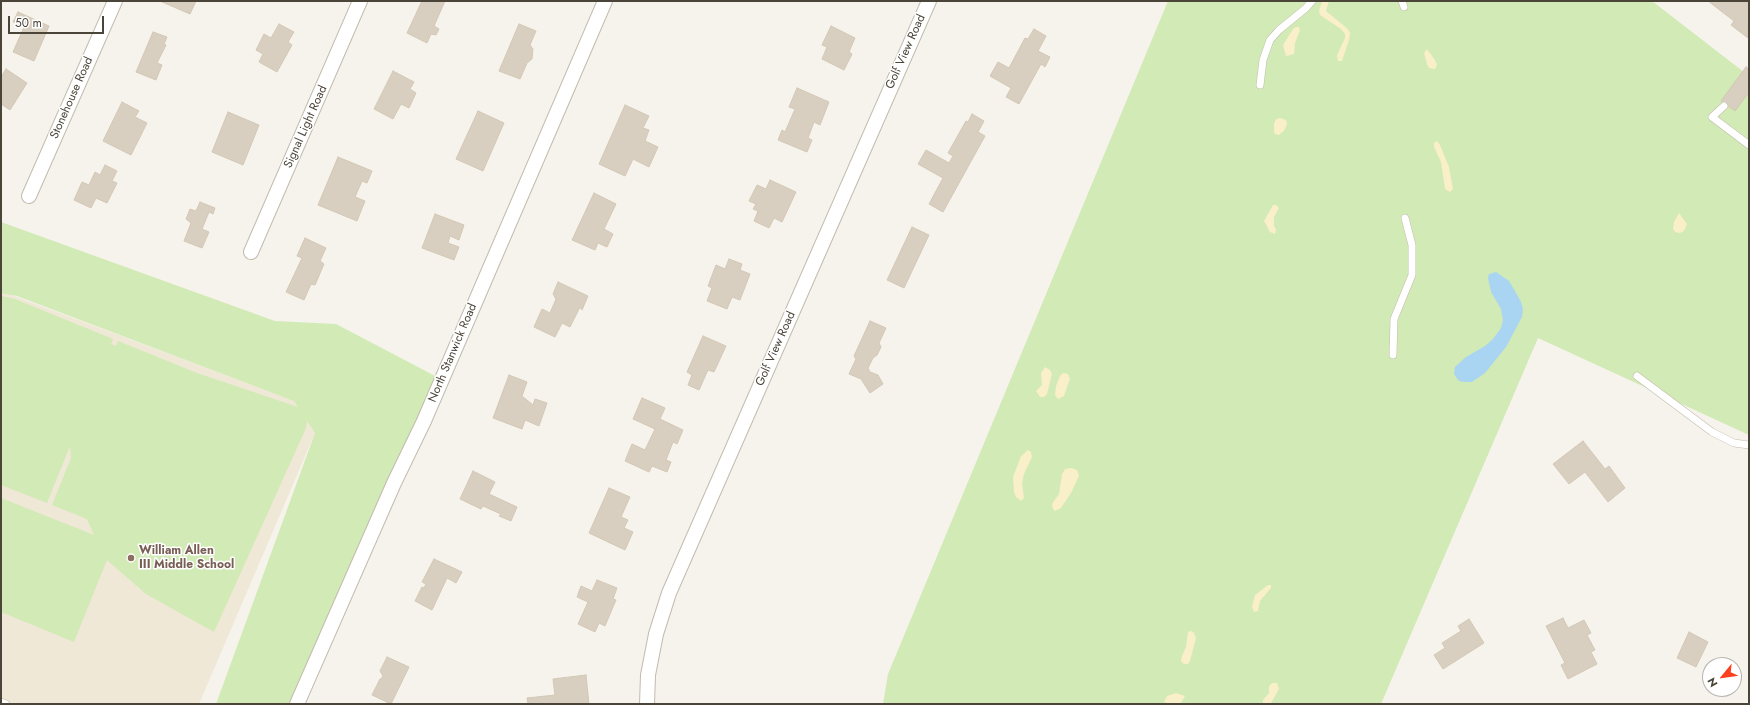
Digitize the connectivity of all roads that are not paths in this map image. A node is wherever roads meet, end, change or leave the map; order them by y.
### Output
1 (115, 1) edge
2 (360, 1) edge
3 (605, 1) edge
4 (929, 1) edge
5 (1312, 1) edge
6 (1260, 85) dead end
7 (1724, 106) dead end
8 (1749, 145) edge
9 (29, 196) dead end
10 (1405, 218) dead end
11 (251, 252) dead end
12 (1392, 355) dead end
13 (1637, 376) dead end
14 (1749, 445) edge
15 (1, 702) edge
16 (6, 704) edge
17 (298, 704) edge
18 (647, 704) edge

1 - 9 street, Stonehouse Road
2 - 11 street, Signal Light Road
3 - 17 street, North Stanwick Road
4 - 18 street, Golf View Road
5 - 6 lane
7 - 8 lane
10 - 12 lane
13 - 14 lane
15 - 16 lane

